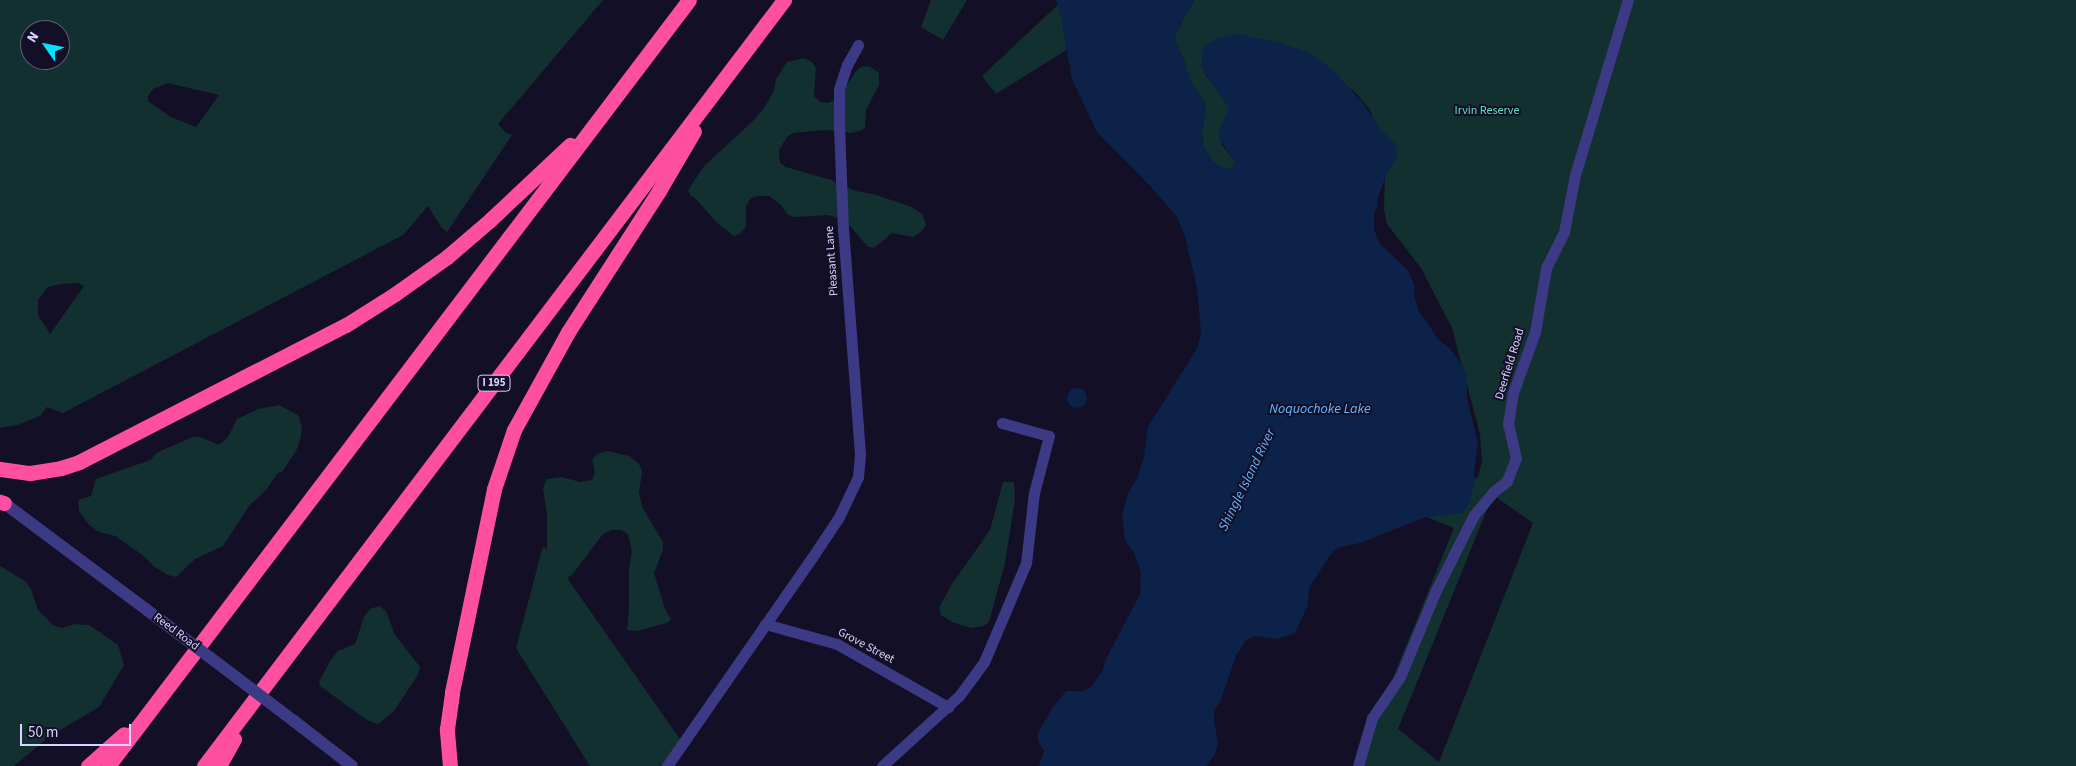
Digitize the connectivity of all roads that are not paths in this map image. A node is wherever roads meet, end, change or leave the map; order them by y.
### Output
1 (689, 0) edge
2 (784, 0) edge
3 (1628, 0) edge
4 (858, 45) dead end
5 (728, 73) junction
6 (602, 115) junction
7 (1002, 423) dead end
8 (0, 469) edge
9 (2, 502) edge
10 (765, 624) junction
11 (271, 678) junction
12 (948, 707) junction
13 (148, 713) junction
14 (88, 766) edge
15 (108, 766) edge
16 (204, 766) edge
17 (218, 766) edge
18 (352, 766) edge
19 (450, 766) edge
20 (667, 766) edge
21 (882, 766) edge
22 (1358, 766) edge

1 - 6 highway
2 - 5 highway, I 195
3 - 22 street, Deerfield Road
4 - 10 street, Pleasant Lane
5 - 11 highway, I 195
5 - 19 highway
6 - 8 highway
6 - 13 highway
7 - 12 street
9 - 18 street, Reed Road, bridge
10 - 12 street, Grove Street
10 - 20 street
11 - 16 highway, I 195
11 - 17 highway
12 - 21 street
13 - 14 highway
13 - 15 highway

